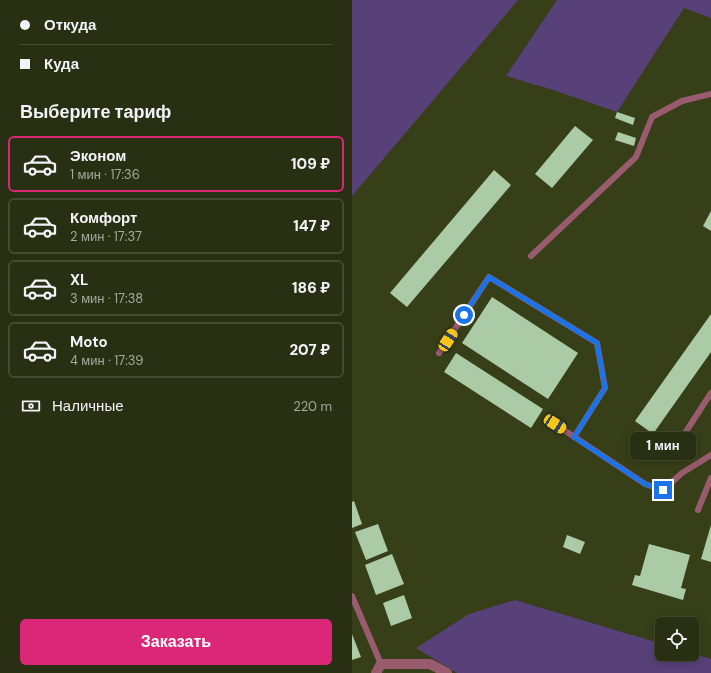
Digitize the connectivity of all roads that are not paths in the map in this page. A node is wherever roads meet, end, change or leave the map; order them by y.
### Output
1 (711, 94) edge
2 (531, 256) dead end
3 (439, 353) dead end
4 (711, 394) edge
5 (555, 424) dead end
6 (574, 437) junction
7 (676, 447) dead end
8 (711, 455) edge
9 (711, 478) edge
10 (698, 510) dead end
11 (352, 596) edge
12 (381, 664) junction
13 (376, 673) edge
14 (447, 673) edge

1 - 2 lane
3 - 6 lane
4 - 7 lane
5 - 6 lane
6 - 8 lane
9 - 10 lane
11 - 12 lane
12 - 13 street
12 - 14 street

